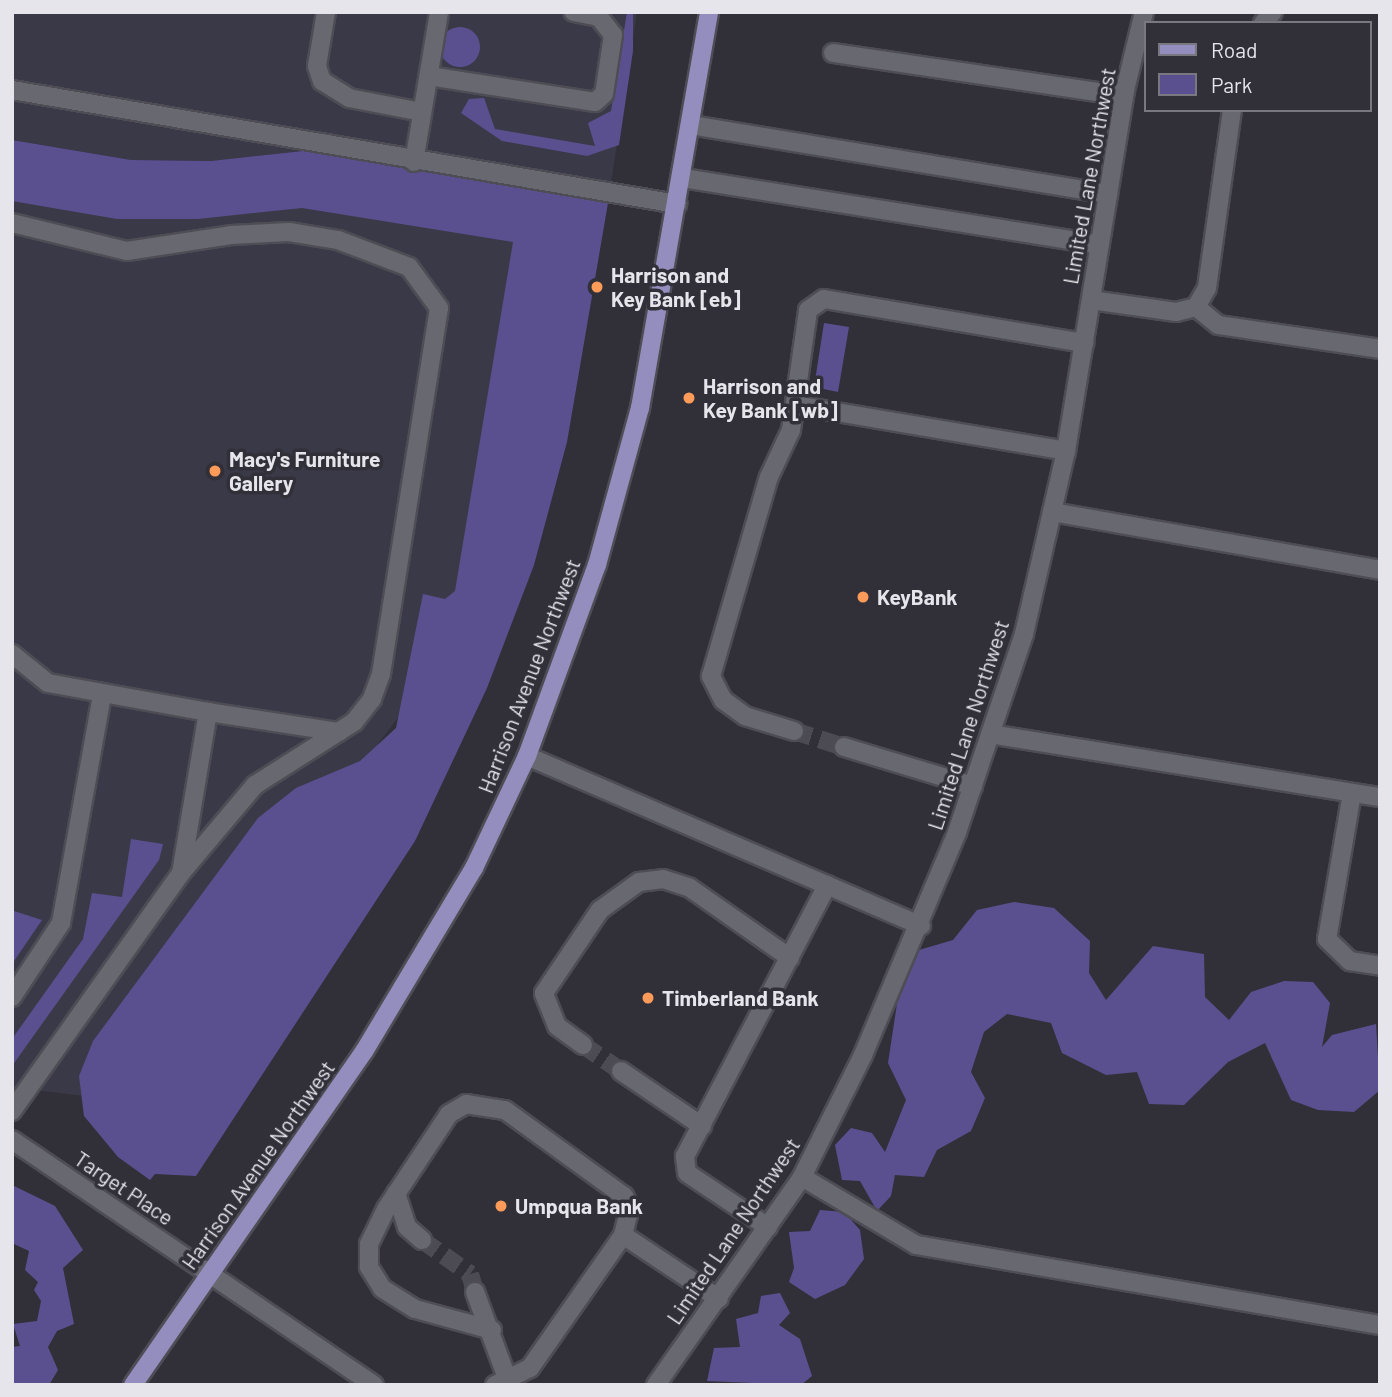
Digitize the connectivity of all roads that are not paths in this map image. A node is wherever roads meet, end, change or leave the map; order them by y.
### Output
1 (327, 12) edge
2 (439, 12) edge
3 (573, 12) edge
4 (1144, 12) edge
5 (604, 14) edge
6 (707, 15) edge
7 (834, 53) dead end
8 (429, 76) junction
9 (12, 90) edge
10 (1124, 96) junction
11 (422, 112) junction
12 (1232, 112) edge
13 (691, 125) junction
14 (414, 162) junction
15 (683, 178) junction
16 (1108, 194) junction
17 (677, 204) junction
18 (12, 223) edge
19 (1100, 245) junction
20 (1091, 300) junction
21 (1196, 307) junction
22 (1084, 343) junction
23 (1380, 349) edge
24 (794, 405) junction
25 (1066, 451) junction
26 (1052, 512) junction
27 (1380, 570) edge
28 (12, 654) edge
29 (102, 695) junction
30 (208, 712) junction
31 (794, 731) tunnel mouth
32 (338, 732) junction
33 (990, 734) junction
34 (845, 747) tunnel mouth
35 (527, 755) junction
36 (973, 786) junction
37 (1352, 793) junction
38 (1380, 797) edge
39 (181, 873) junction
40 (827, 885) junction
41 (921, 926) junction
42 (790, 958) junction
43 (1380, 965) edge
44 (12, 997) edge
45 (583, 1045) tunnel mouth
46 (621, 1071) tunnel mouth
47 (12, 1111) edge
48 (702, 1126) junction
49 (12, 1140) edge
50 (802, 1177) junction
51 (396, 1193) junction
52 (768, 1227) junction
53 (623, 1235) junction
54 (422, 1240) tunnel mouth
55 (210, 1273) junction
56 (475, 1292) tunnel mouth
57 (719, 1299) junction
58 (1380, 1325) edge
59 (492, 1330) junction
60 (501, 1382) edge
61 (133, 1385) edge
62 (374, 1385) edge
63 (656, 1385) edge

1 - 11 street
2 - 8 street
3 - 5 street
4 - 10 street, Limited Lane Northwest
5 - 8 street
6 - 13 main road, Harrison Avenue Northwest
7 - 10 street
8 - 11 street
9 - 14 street
10 - 16 street, Limited Lane Northwest
11 - 14 street
12 - 21 street
13 - 15 main road, Harrison Avenue Northwest
13 - 16 street
14 - 17 street
15 - 17 main road, Harrison Avenue Northwest
15 - 19 street
16 - 19 street, Limited Lane Northwest
17 - 35 main road, Harrison Avenue Northwest
18 - 32 street
19 - 20 street, Limited Lane Northwest
20 - 21 street
20 - 22 street, Limited Lane Northwest
21 - 23 street
22 - 24 street
22 - 25 street, Limited Lane Northwest
24 - 25 street
24 - 31 street
25 - 26 street, Limited Lane Northwest
26 - 27 street
26 - 33 street, Limited Lane Northwest
28 - 29 street
29 - 30 street
29 - 44 street
30 - 32 street
30 - 39 street
32 - 39 street
33 - 36 street, Limited Lane Northwest
33 - 37 street
34 - 36 street
35 - 40 street
35 - 55 main road, Harrison Avenue Northwest
36 - 41 street, Limited Lane Northwest
37 - 38 street
37 - 43 street
39 - 47 street
40 - 41 street
40 - 42 street
41 - 50 street, Limited Lane Northwest
42 - 45 street
42 - 48 street
46 - 48 street
48 - 52 street
49 - 55 street, Target Place
50 - 52 street, Limited Lane Northwest
50 - 58 street
51 - 53 street
51 - 54 street
51 - 59 street
52 - 57 street, Limited Lane Northwest
53 - 57 street
53 - 60 street
55 - 61 main road, Harrison Avenue Northwest
55 - 62 street, Target Place
56 - 59 street
57 - 63 street, Limited Lane Northwest
59 - 60 street

